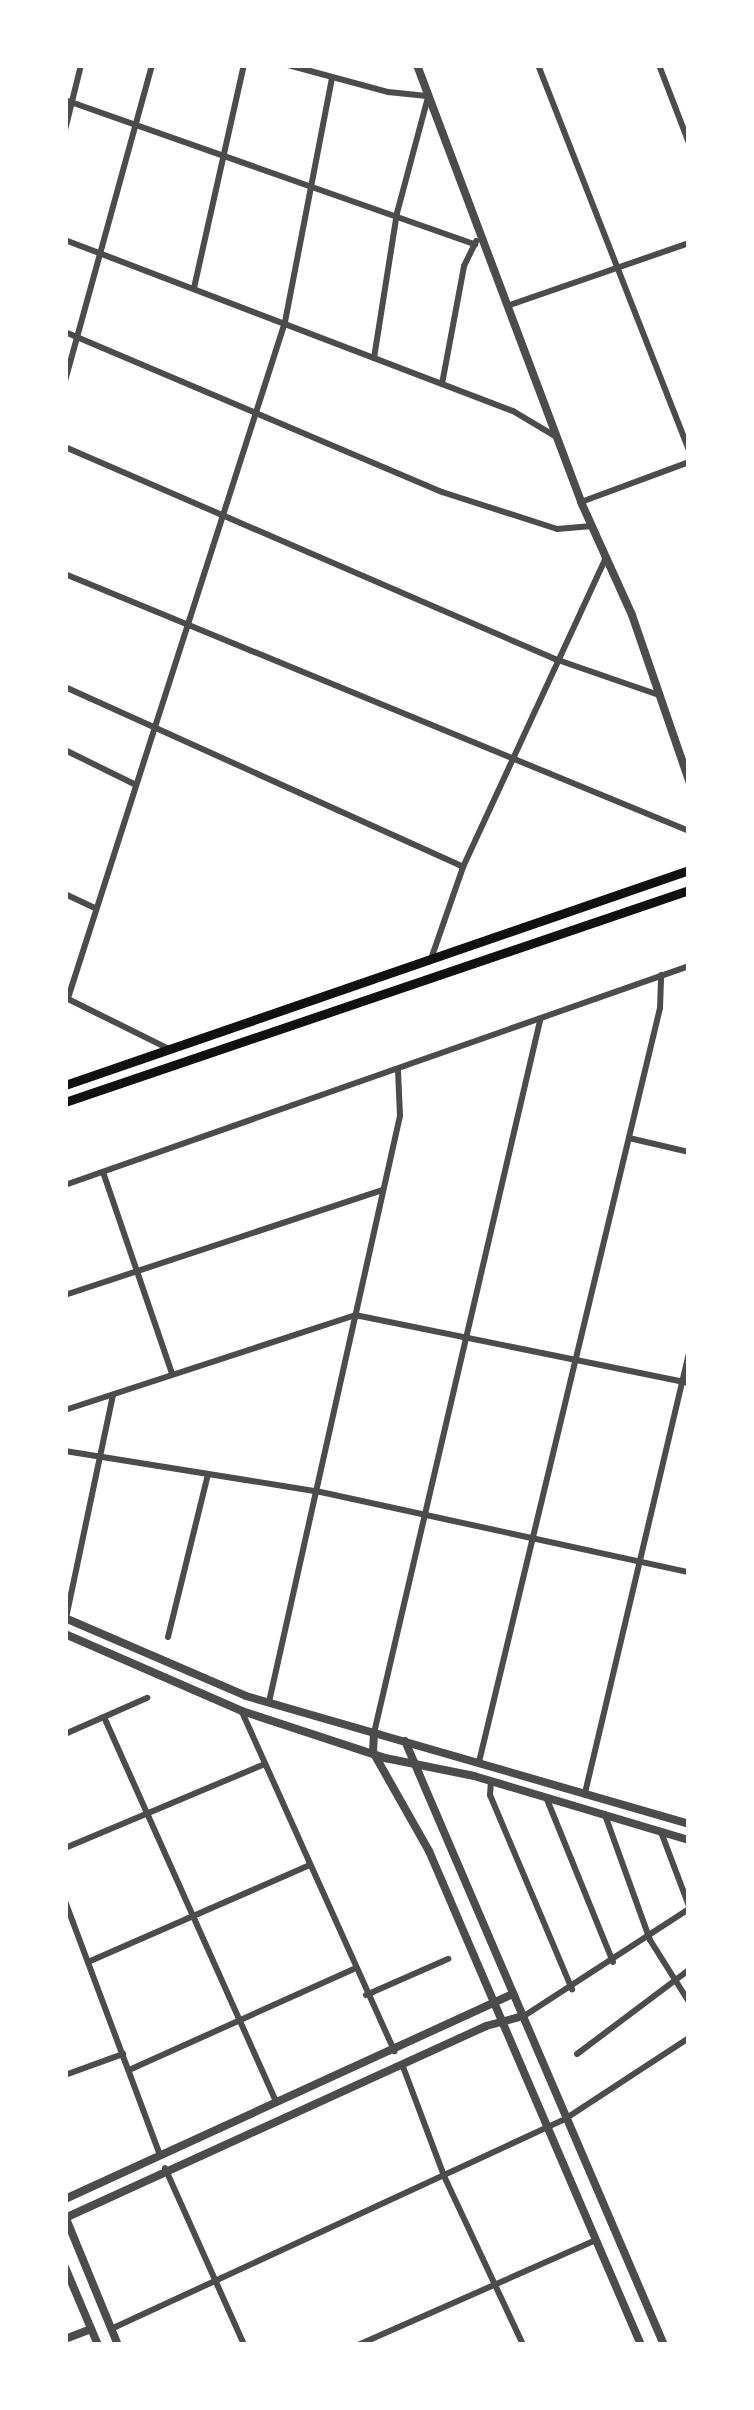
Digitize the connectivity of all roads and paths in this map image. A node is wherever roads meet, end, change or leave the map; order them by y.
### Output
1 (81, 65) edge
2 (152, 65) edge
3 (244, 65) edge
4 (288, 65) edge
5 (417, 65) edge
6 (538, 65) edge
7 (660, 65) edge
8 (332, 78) junction
9 (429, 96) junction
10 (68, 102) edge
11 (135, 124) junction
12 (65, 130) edge
13 (689, 143) edge
14 (221, 155) junction
15 (312, 188) junction
16 (398, 213) junction
17 (65, 240) edge
18 (476, 240) junction
19 (689, 243) edge
20 (100, 255) junction
21 (618, 269) junction
22 (194, 288) junction
23 (506, 306) junction
24 (286, 322) junction
25 (65, 332) edge
26 (78, 338) junction
27 (374, 358) junction
28 (65, 381) edge
29 (442, 384) junction
30 (254, 410) junction
31 (556, 437) junction
32 (65, 447) edge
33 (689, 451) edge
34 (689, 462) edge
35 (581, 502) junction
36 (221, 519) junction
37 (592, 526) junction
38 (605, 559) junction
39 (65, 574) edge
40 (184, 622) junction
41 (555, 659) junction
42 (65, 687) edge
43 (660, 695) junction
44 (152, 724) junction
45 (65, 750) edge
46 (511, 759) junction
47 (689, 781) edge
48 (134, 784) junction
49 (689, 831) edge
50 (462, 867) junction
51 (689, 870) edge
52 (689, 890) edge
53 (65, 894) edge
54 (96, 908) junction
55 (431, 959) junction
56 (689, 966) edge
57 (661, 976) junction
58 (66, 998) edge
59 (540, 1020) junction
60 (174, 1051) junction
61 (398, 1070) junction
62 (65, 1086) edge
63 (65, 1102) edge
64 (629, 1138) junction
65 (689, 1152) edge
66 (103, 1172) junction
67 (65, 1185) edge
68 (382, 1190) junction
69 (135, 1271) junction
70 (65, 1296) edge
71 (355, 1315) junction
72 (467, 1340) junction
73 (689, 1353) edge
74 (578, 1362) junction
75 (172, 1374) junction
76 (686, 1382) edge
77 (114, 1394) junction
78 (65, 1410) edge
79 (65, 1451) edge
80 (102, 1452) junction
81 (208, 1474) junction
82 (316, 1491) junction
83 (426, 1518) junction
84 (534, 1540) junction
85 (643, 1564) junction
86 (689, 1572) edge
87 (66, 1618) edge
88 (65, 1634) edge
89 (168, 1637) dead end
90 (147, 1698) dead end
91 (269, 1702) junction
92 (242, 1710) junction
93 (104, 1717) junction
94 (374, 1733) junction
95 (65, 1734) edge
96 (405, 1741) junction
97 (373, 1752) junction
98 (479, 1762) junction
99 (265, 1764) junction
100 (409, 1764) junction
101 (491, 1782) junction
102 (585, 1793) junction
103 (546, 1797) junction
104 (148, 1815) junction
105 (604, 1815) junction
106 (689, 1824) edge
107 (661, 1832) junction
108 (689, 1840) edge
109 (65, 1848) edge
110 (310, 1866) junction
111 (65, 1901) edge
112 (689, 1908) edge
113 (192, 1916) junction
114 (650, 1940) junction
115 (448, 1959) dead end
116 (88, 1962) junction
117 (614, 1962) junction
118 (354, 1968) junction
119 (689, 1970) edge
120 (675, 1980) junction
121 (572, 1989) junction
122 (513, 1994) junction
123 (366, 1996) junction
124 (493, 2002) junction
125 (689, 2002) edge
126 (524, 2016) junction
127 (240, 2021) junction
128 (504, 2026) junction
129 (689, 2038) edge
130 (394, 2051) junction
131 (124, 2054) junction
132 (577, 2054) dead end
133 (402, 2064) junction
134 (130, 2070) junction
135 (65, 2075) edge
136 (276, 2102) junction
137 (565, 2118) junction
138 (547, 2127) junction
139 (160, 2155) junction
140 (165, 2168) junction
141 (444, 2176) junction
142 (65, 2199) edge
143 (65, 2217) edge
144 (596, 2240) junction
145 (65, 2267) edge
146 (214, 2278) junction
147 (494, 2284) junction
148 (91, 2328) junction
149 (110, 2329) junction
150 (65, 2339) edge
151 (98, 2345) edge
152 (118, 2345) edge
153 (244, 2345) edge
154 (358, 2345) edge
155 (523, 2345) edge
156 (641, 2345) edge
157 (664, 2345) edge

1 - 10 street
2 - 11 street
3 - 14 street
4 - 8 street
5 - 9 street
6 - 21 street
7 - 13 street
8 - 9 street
8 - 15 street
9 - 16 street
9 - 18 street
10 - 11 street
10 - 12 street
11 - 14 street
11 - 20 street
14 - 15 street
14 - 22 street
15 - 16 street
15 - 24 street
16 - 18 street
16 - 27 street
17 - 20 street
18 - 23 street
18 - 29 street
19 - 21 street
20 - 22 street
20 - 26 street
21 - 23 street
21 - 33 street
22 - 24 street
23 - 31 street
24 - 27 street
24 - 30 street
25 - 26 street
26 - 28 street
26 - 30 street
27 - 29 street
29 - 31 street
30 - 36 street
30 - 37 street
31 - 35 street
32 - 36 street
34 - 35 street
35 - 37 street
36 - 40 street
36 - 41 street
37 - 38 street
38 - 41 street
38 - 43 street
39 - 40 street
40 - 44 street
40 - 46 street
41 - 43 street
41 - 46 street
42 - 44 street
43 - 47 street
44 - 48 street
44 - 50 street
45 - 48 street
46 - 49 street
46 - 50 street
48 - 54 street
50 - 55 street
51 - 55 main road
52 - 63 main road
53 - 54 street
54 - 58 street
55 - 60 main road
56 - 57 street
57 - 59 street
57 - 64 street
58 - 60 street
59 - 61 street
59 - 72 street
60 - 62 main road
61 - 66 street
61 - 68 street
64 - 65 street
64 - 74 street
66 - 67 street
66 - 69 street
68 - 69 street
68 - 71 street
69 - 70 street
69 - 75 street
71 - 72 street
71 - 75 street
71 - 82 street
72 - 74 street
72 - 83 street
73 - 76 street
74 - 76 street
74 - 84 street
75 - 77 street
76 - 85 street
77 - 78 street
77 - 80 street
79 - 80 street
80 - 81 street
80 - 87 street
81 - 82 street
81 - 89 street
82 - 83 street
82 - 91 street
83 - 84 street
83 - 94 street
84 - 85 street
84 - 98 street
85 - 86 street
85 - 102 street
87 - 91 street
88 - 92 street
90 - 93 street
91 - 94 street
92 - 97 street
92 - 99 street
93 - 95 street
93 - 104 street
94 - 96 street
94 - 97 street
96 - 98 street
96 - 100 street
97 - 100 street
97 - 124 street
98 - 102 street
99 - 104 street
99 - 110 street
100 - 101 street
100 - 122 street
101 - 103 street
101 - 121 street
102 - 106 street
103 - 105 street
103 - 117 street
104 - 109 street
104 - 113 street
105 - 107 street
105 - 114 street
107 - 108 street
107 - 112 street
110 - 113 street
110 - 118 street
111 - 116 street
112 - 114 street
113 - 116 street
113 - 127 street
114 - 117 street
114 - 120 street
115 - 123 street
116 - 131 street
117 - 121 street
118 - 123 street
118 - 127 street
119 - 120 street
120 - 125 street
120 - 132 street
121 - 126 street
122 - 124 street
122 - 126 street
123 - 130 street
124 - 128 street
124 - 130 street
126 - 128 street
126 - 137 street
127 - 134 street
127 - 136 street
128 - 133 street
128 - 138 street
129 - 137 street
130 - 136 street
131 - 134 street
131 - 135 street
133 - 140 street
133 - 141 street
134 - 139 street
136 - 139 street
137 - 138 street
137 - 157 street
138 - 141 street
138 - 144 street
139 - 142 street
140 - 143 street
140 - 146 street
141 - 146 street
141 - 147 street
143 - 149 street
144 - 147 street
144 - 156 street
145 - 148 street
146 - 149 street
146 - 153 street
147 - 154 street
147 - 155 street
148 - 150 street
148 - 151 street
149 - 152 street

